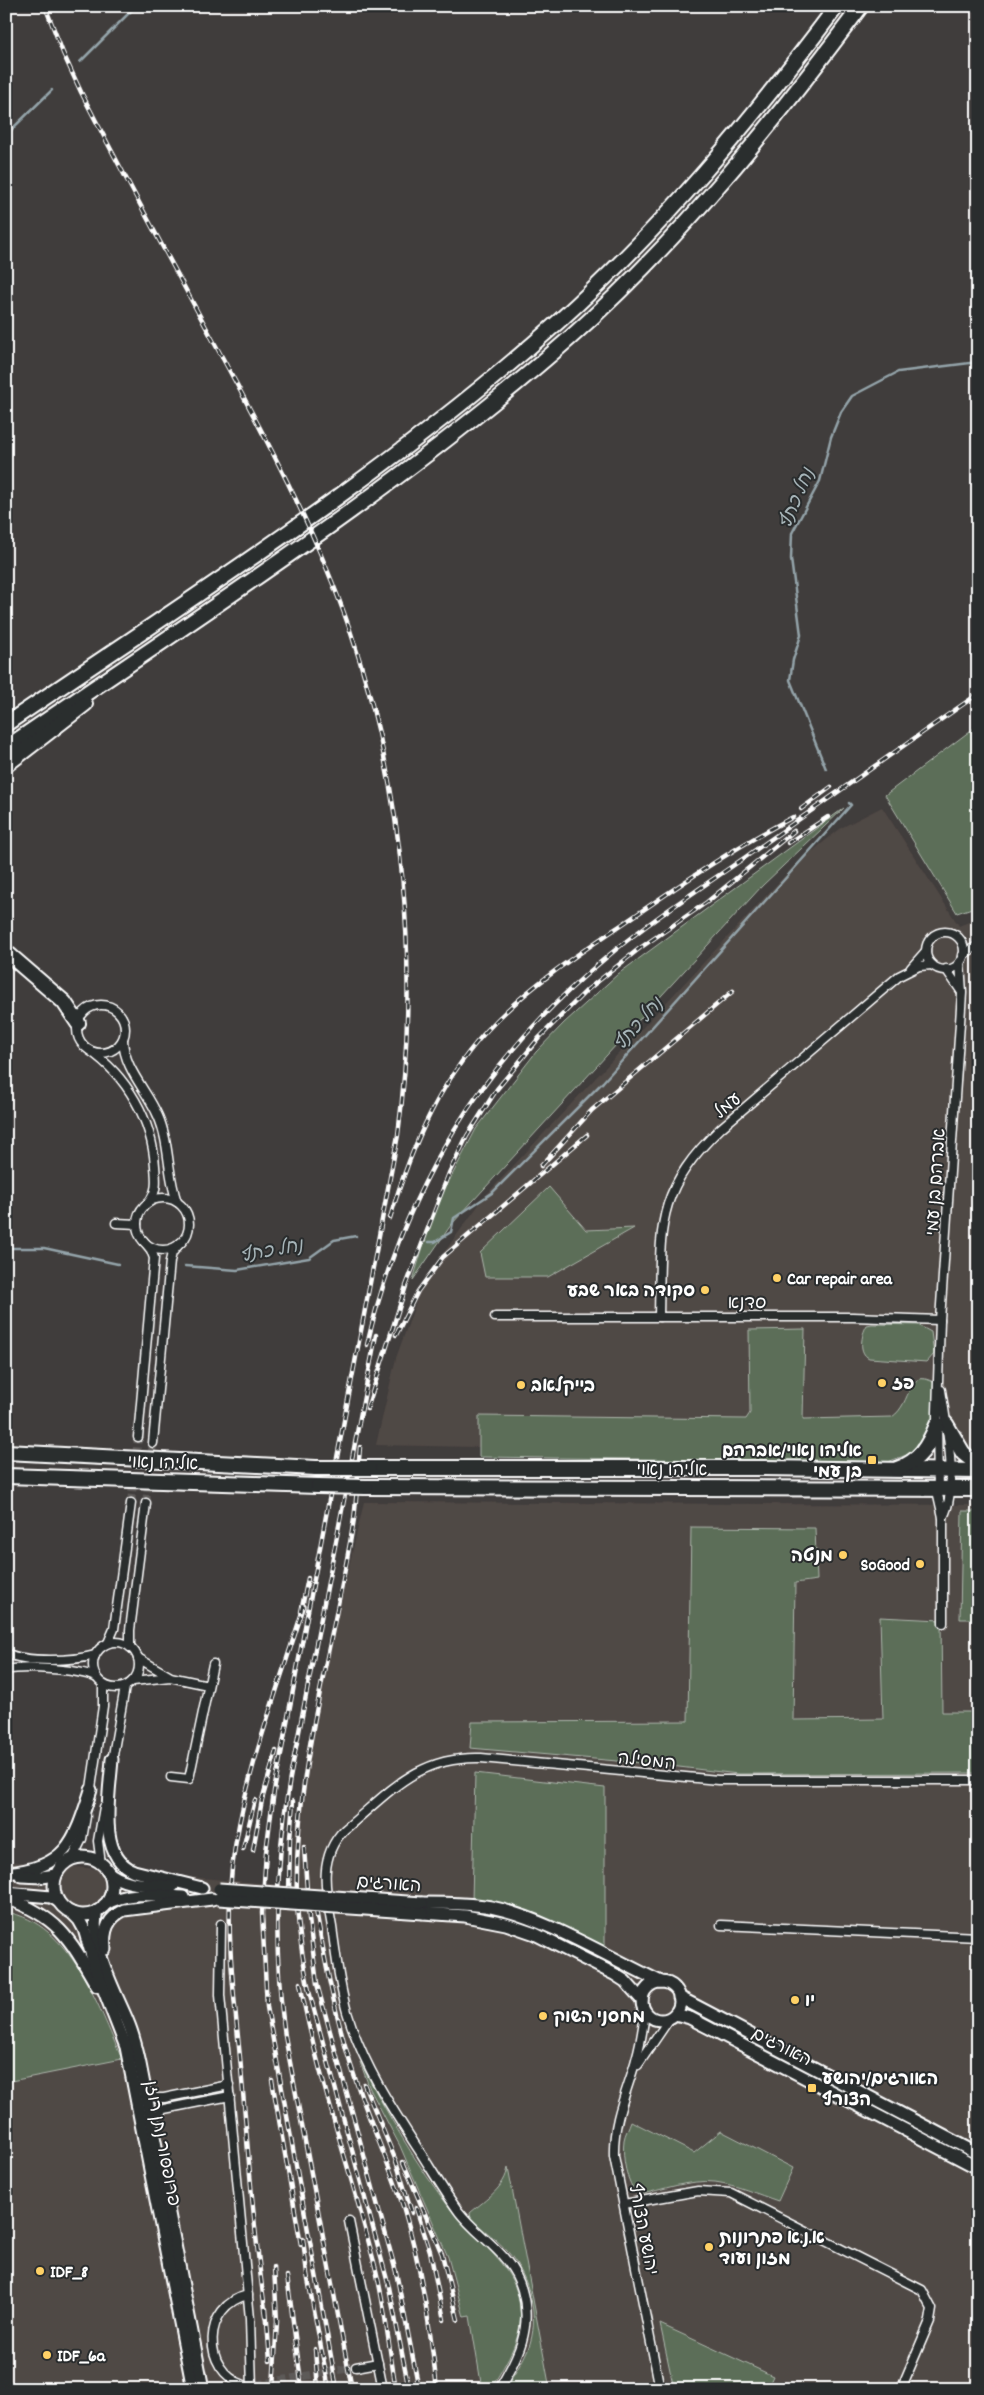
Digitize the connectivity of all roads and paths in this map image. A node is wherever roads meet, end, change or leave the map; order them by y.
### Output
1 (837, 6) edge
2 (861, 6) edge
3 (219, 602) junction
4 (6, 724) edge
5 (6, 748) edge
6 (6, 765) edge
7 (978, 910) edge
8 (958, 938) junction
9 (978, 940) edge
10 (978, 945) edge
11 (926, 950) junction
12 (6, 952) edge
13 (961, 959) junction
14 (932, 964) junction
15 (909, 969) junction
16 (946, 970) junction
17 (962, 993) junction
18 (78, 1023) junction
19 (123, 1040) junction
20 (89, 1050) junction
21 (149, 1202) junction
22 (177, 1202) junction
23 (116, 1223) dead end
24 (137, 1224) junction
25 (143, 1240) junction
26 (180, 1243) junction
27 (495, 1317) dead end
28 (659, 1317) junction
29 (940, 1320) junction
30 (942, 1424) junction
31 (138, 1438) tunnel mouth
32 (153, 1443) tunnel mouth
33 (6, 1452) edge
34 (978, 1466) edge
35 (894, 1470) junction
36 (944, 1471) junction
37 (978, 1471) edge
38 (6, 1476) edge
39 (944, 1489) junction
40 (978, 1489) edge
41 (131, 1503) tunnel mouth
42 (146, 1504) tunnel mouth
43 (944, 1517) junction
44 (943, 1623) dead end
45 (108, 1643) junction
46 (130, 1647) junction
47 (6, 1653) edge
48 (95, 1655) junction
49 (138, 1658) junction
50 (213, 1664) dead end
51 (6, 1670) edge
52 (95, 1676) junction
53 (170, 1677) junction
54 (133, 1681) junction
55 (103, 1685) junction
56 (208, 1685) junction
57 (125, 1687) junction
58 (112, 1760) junction
59 (171, 1777) dead end
60 (978, 1780) edge
61 (91, 1790) junction
62 (72, 1860) junction
63 (103, 1866) junction
64 (6, 1874) edge
65 (56, 1875) junction
66 (202, 1888) junction
67 (6, 1893) edge
68 (216, 1895) junction
69 (6, 1898) edge
70 (58, 1901) junction
71 (101, 1908) junction
72 (423, 1908) junction
73 (72, 1913) junction
74 (221, 1924) dead end
75 (721, 1925) dead end
76 (978, 1937) edge
77 (107, 1971) junction
78 (661, 1982) junction
79 (679, 1997) junction
80 (644, 2006) junction
81 (672, 2016) junction
82 (119, 2027) junction
83 (632, 2075) junction
84 (229, 2085) junction
85 (145, 2092) junction
86 (230, 2096) junction
87 (152, 2127) junction
88 (978, 2154) edge
89 (978, 2168) edge
90 (624, 2204) junction
91 (349, 2221) dead end
92 (248, 2295) junction
93 (378, 2363) junction
94 (356, 2367) tunnel mouth
95 (244, 2385) dead end
96 (193, 2389) edge
97 (203, 2389) edge
98 (252, 2389) edge
99 (383, 2389) edge
100 (499, 2389) edge
101 (660, 2389) edge
102 (901, 2389) edge

1 - 4 highway
2 - 3 highway
3 - 5 highway
3 - 6 highway
7 - 9 street
8 - 9 street
8 - 11 street
8 - 13 street
10 - 13 street
11 - 14 street
11 - 15 street, עמל
12 - 18 highway
13 - 16 street
13 - 17 street, אברהם בן עמי
14 - 15 street, עמל
14 - 16 street
15 - 28 street, עמל
16 - 17 street
17 - 29 street, אברהם בן עמי
18 - 19 street
18 - 20 street
19 - 20 street
19 - 22 street
20 - 21 street
21 - 22 street
21 - 24 street
22 - 26 street
23 - 24 street
24 - 25 street
25 - 26 street
25 - 31 street
26 - 32 street
27 - 28 street, סדנא
28 - 29 street, סדנא
29 - 30 street, אברהם בן עמי
30 - 34 highway
30 - 35 highway
30 - 36 street, אברהם בן עמי
30 - 36 street, אברהם בן עמי
33 - 35 highway, אליהו נאוי, bridge
35 - 36 highway, אליהו נאוי
36 - 37 highway, אליהו נאוי
36 - 39 street, אברהם בן עמי
36 - 39 street, אברהם בן עמי
38 - 39 highway, אליהו נאוי, bridge
39 - 40 highway, אליהו נאוי
39 - 43 street, אברהם בן עמי
39 - 43 street, אברהם בן עמי
41 - 45 street
42 - 46 street
43 - 44 street, אברהם בן עמי
45 - 46 street
45 - 48 street
46 - 49 street
47 - 48 street
48 - 52 street
49 - 53 street
49 - 54 street
50 - 56 street
51 - 52 street
52 - 55 street
53 - 54 street
53 - 56 street
54 - 57 street
55 - 57 street
55 - 61 street
56 - 59 street
57 - 58 street
58 - 63 street
58 - 66 street
60 - 100 street, המסילה
61 - 62 street
61 - 64 street
62 - 63 street
62 - 65 street
63 - 66 street, האורגים
63 - 71 street
64 - 65 street
65 - 70 street
66 - 68 street, האורגים
67 - 70 street
68 - 71 street, האורגים
68 - 72 street, האורגים, bridge
68 - 77 street
69 - 82 street
70 - 73 street
71 - 73 street
71 - 77 street, פרופסור נתן רוזן
72 - 78 street, האורגים
72 - 80 street, האורגים
73 - 82 street, פרופסור נתן רוזן
74 - 84 street
75 - 76 street
77 - 85 street, פרופסור נתן רוזן
78 - 79 street
78 - 80 street
79 - 81 street
79 - 88 street, האורגים
80 - 81 street
80 - 83 street, יהושע הצורף
81 - 83 street, יהושע הצורף
81 - 89 street, האורגים
82 - 96 street, פרופסור נתן רוזן
83 - 90 street, יהושע הצורף
84 - 85 street
84 - 86 street
85 - 87 street, פרופסור נתן רוזן
86 - 87 street
86 - 92 street
87 - 97 street, פרופסור נתן רוזן
90 - 101 street, יהושע הצורף
90 - 102 street
91 - 93 street
92 - 95 street
92 - 98 street
93 - 94 street
93 - 99 street

